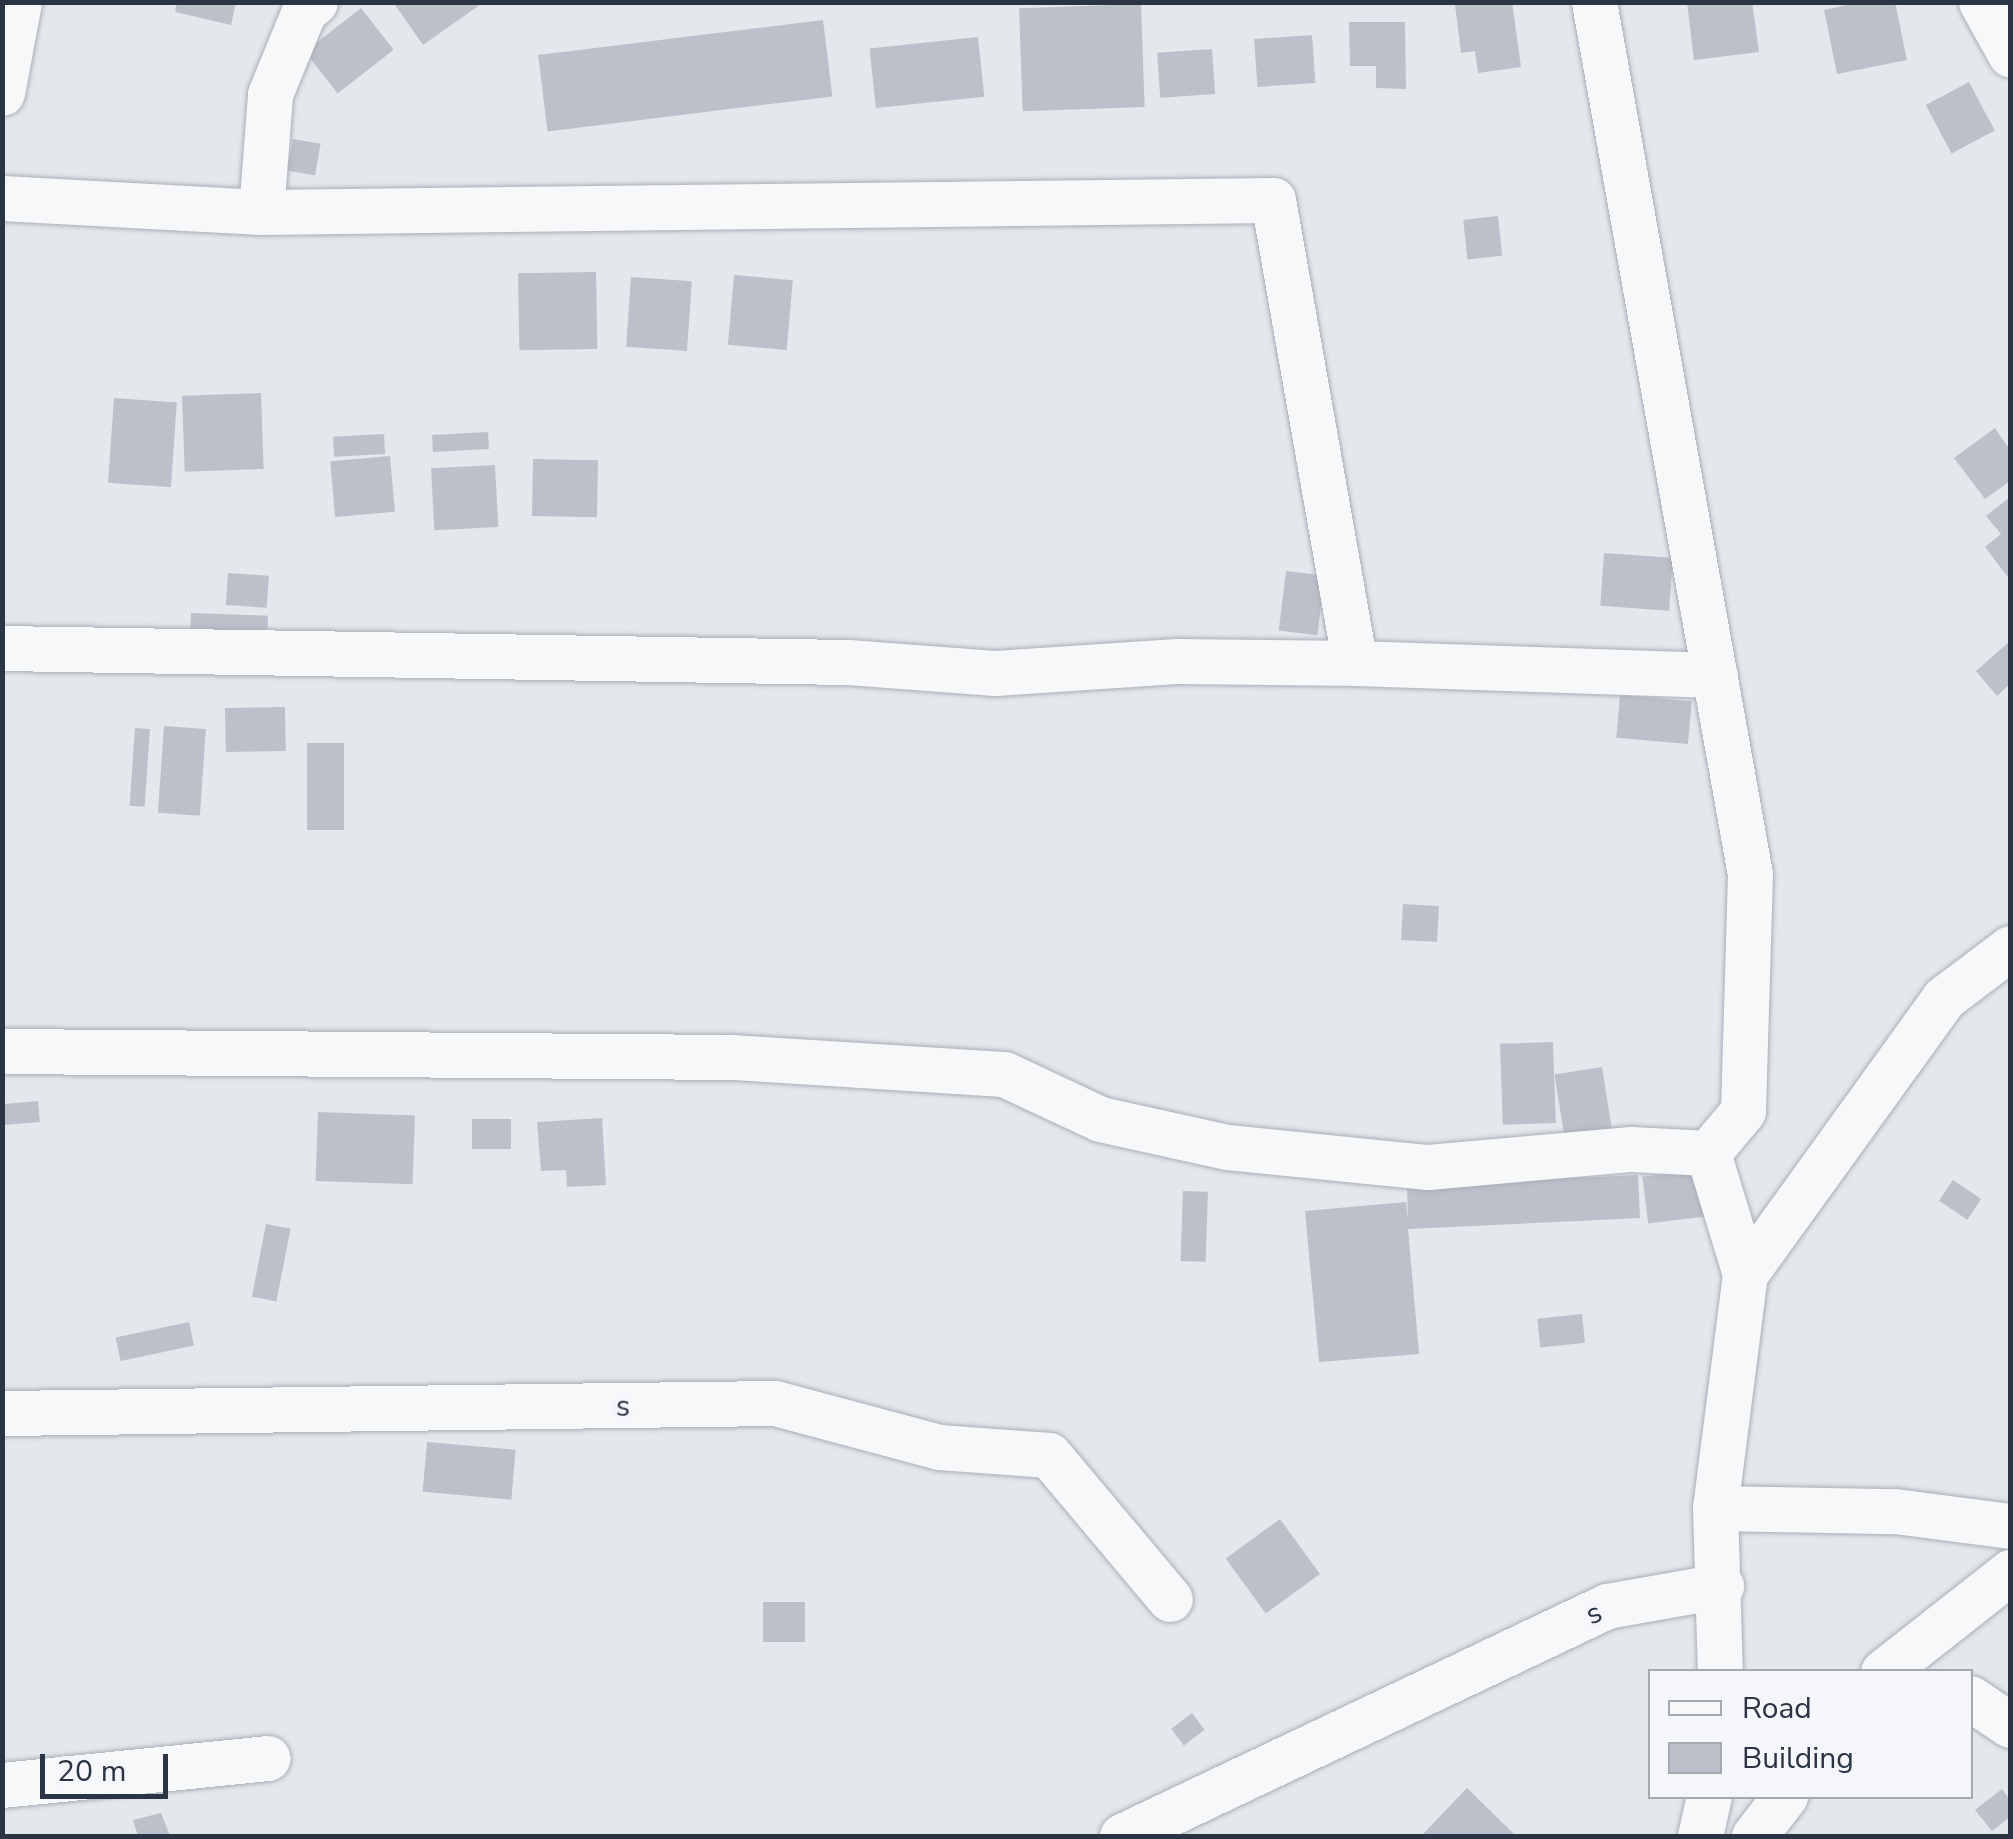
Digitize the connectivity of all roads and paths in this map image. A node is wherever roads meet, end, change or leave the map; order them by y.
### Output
1 (20, 2) edge
2 (316, 2) edge
3 (1594, 2) edge
4 (1981, 2) edge
5 (2010, 54) edge
6 (2, 94) edge
7 (2, 198) edge
8 (261, 212) junction
9 (2, 648) edge
10 (1355, 663) junction
11 (1716, 676) junction
12 (2010, 948) edge
13 (2, 1052) edge
14 (1708, 1154) junction
15 (1745, 1274) junction
16 (2, 1413) edge
17 (1715, 1508) junction
18 (2010, 1526) edge
19 (2010, 1572) edge
20 (1721, 1586) junction
21 (1170, 1600) dead end
22 (1905, 1666) edge
23 (1720, 1669) edge
24 (1973, 1700) edge
25 (2010, 1725) edge
26 (268, 1758) dead end
27 (2, 1785) edge
28 (1707, 1799) edge
29 (1783, 1799) edge
30 (1122, 1836) edge
31 (1700, 1836) edge
32 (1754, 1836) edge

1 - 6 street
2 - 8 street
3 - 11 street
4 - 5 street
7 - 8 street
8 - 10 street
9 - 10 street
10 - 11 street
11 - 14 street
12 - 15 street
13 - 14 street
14 - 15 street
15 - 17 street
16 - 21 street, s
17 - 18 street
17 - 20 street
19 - 22 street
20 - 23 street
20 - 30 street, s
24 - 25 street
26 - 27 street
28 - 31 street
29 - 32 street

